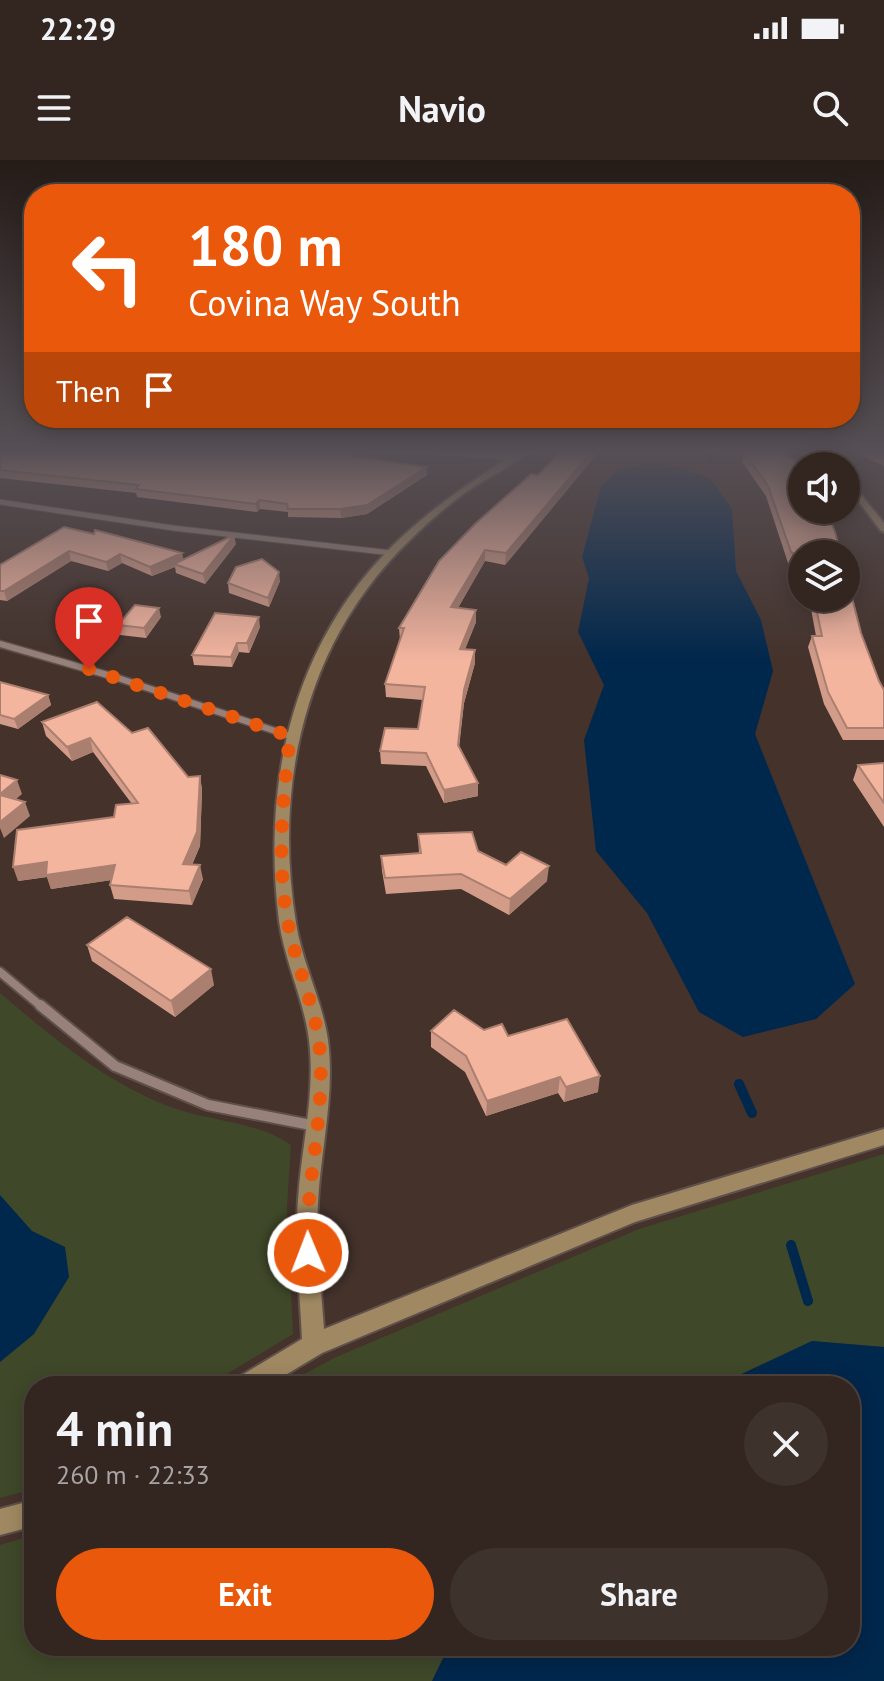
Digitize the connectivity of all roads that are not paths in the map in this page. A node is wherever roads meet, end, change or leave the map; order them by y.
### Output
1 (122, 520) edge
2 (428, 520) edge
3 (392, 553) junction
4 (0, 644) edge
5 (290, 736) junction
6 (0, 972) edge
7 (317, 1127) junction
8 (884, 1137) edge
9 (314, 1345) junction
10 (262, 1376) edge
11 (24, 1516) edge
12 (0, 1522) edge

1 - 3 street
2 - 3 street
3 - 5 street
4 - 5 street
5 - 7 street
6 - 7 street
7 - 9 street
8 - 9 street
9 - 10 street
11 - 12 street

